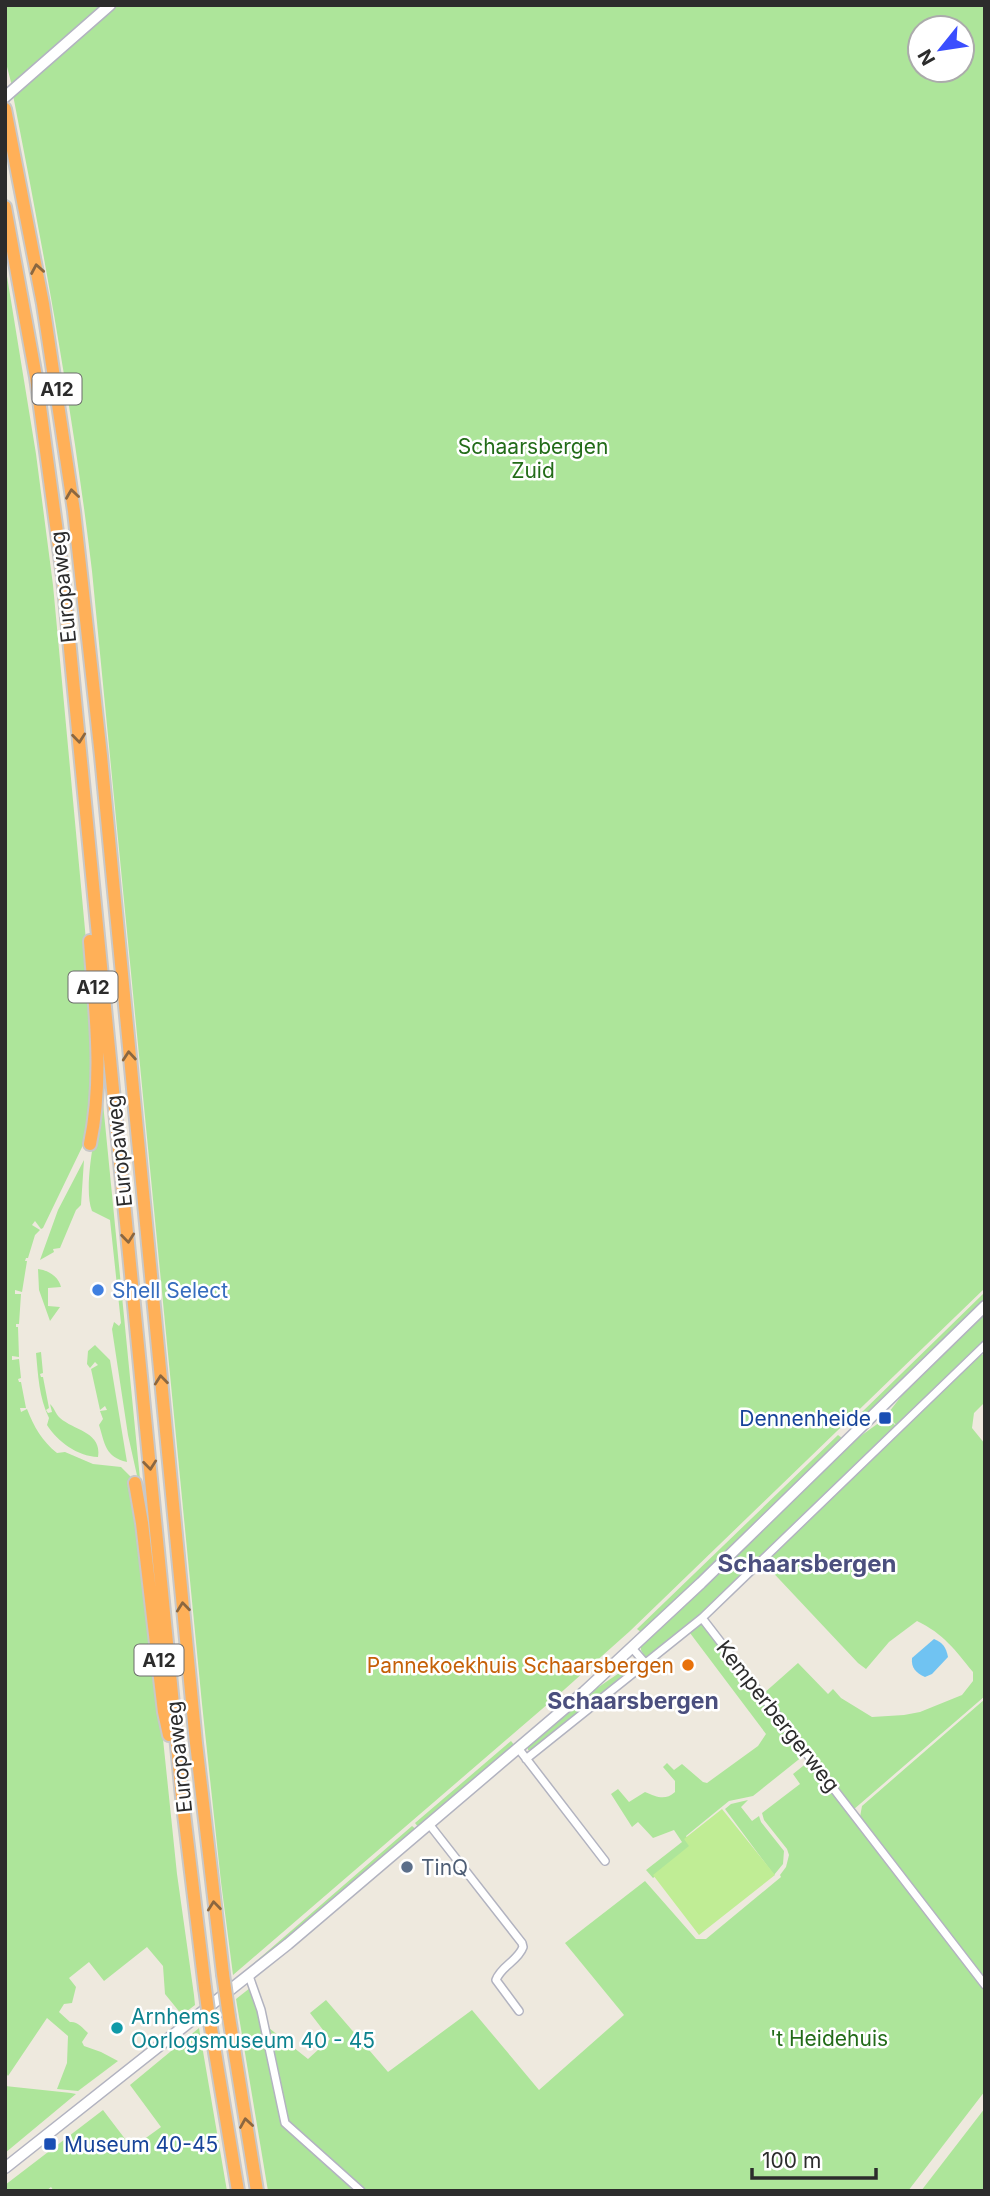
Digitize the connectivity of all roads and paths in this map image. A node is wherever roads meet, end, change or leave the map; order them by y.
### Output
1 (110, 5) edge
2 (5, 97) edge
3 (7, 116) edge
4 (5, 207) edge
5 (87, 829) junction
6 (90, 1144) dead end
7 (985, 1306) edge
8 (984, 1347) edge
9 (135, 1483) dead end
10 (702, 1618) junction
11 (632, 1648) junction
12 (646, 1664) junction
13 (518, 1748) junction
14 (526, 1759) junction
15 (182, 1797) junction
16 (429, 1825) junction
17 (605, 1861) dead end
18 (249, 1976) junction
19 (985, 1985) edge
20 (519, 2011) dead end
21 (5, 2168) edge
22 (238, 2191) edge
23 (257, 2191) edge
24 (361, 2191) edge

1 - 2 main road
23 -> 3 highway, Europaweg / A12, bridge
4 -> 5 highway, Europaweg / A12
5 - 6 highway, A12
5 -> 15 highway, Europaweg / A12
7 - 11 main road
8 - 10 street, Kemperbergerweg
9 - 15 highway, A12
10 - 12 street, Kemperbergerweg
10 - 19 street, Kemperbergerweg
11 - 12 street
11 - 13 main road
12 - 14 street, Kemperbergerweg
13 - 14 street
13 - 16 main road
14 - 17 street
15 - 22 highway, Europaweg / A12, bridge
16 - 18 main road
16 - 20 street
18 - 21 main road
18 - 24 street

